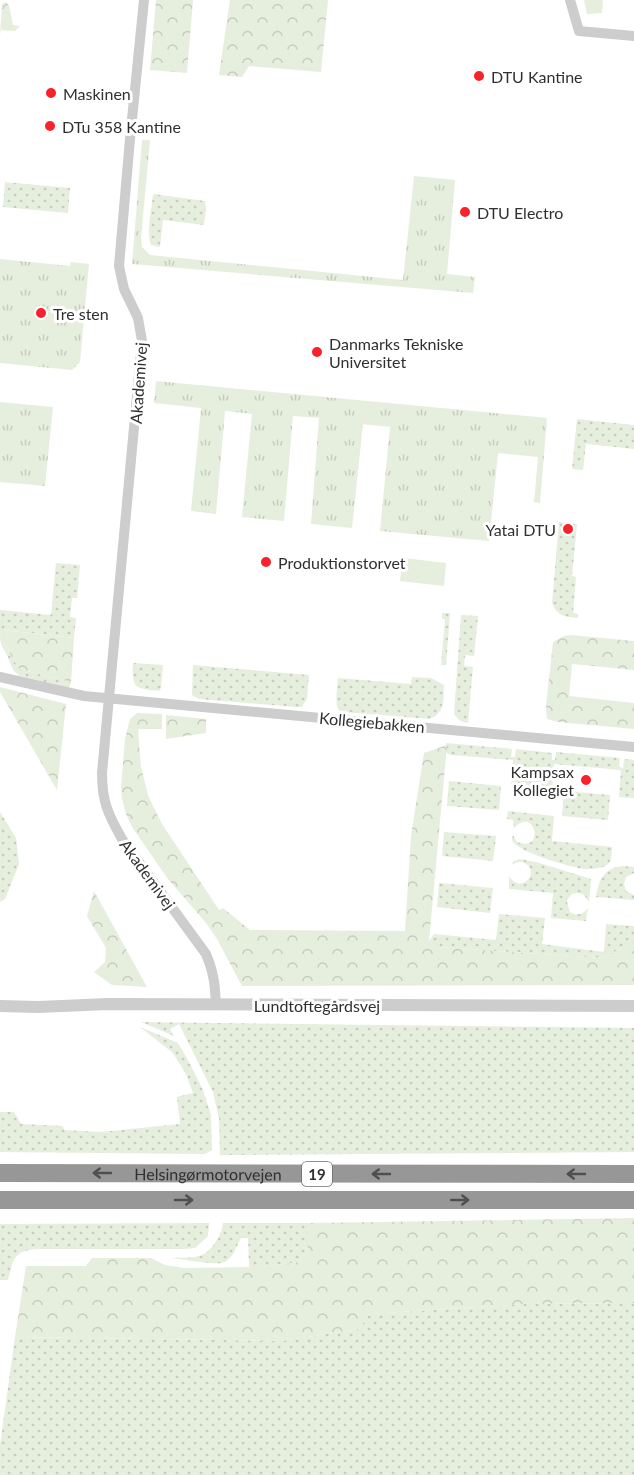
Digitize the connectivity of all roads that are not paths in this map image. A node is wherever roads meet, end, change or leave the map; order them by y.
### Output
1 (144, 0) edge
2 (570, 0) edge
3 (634, 36) edge
4 (0, 677) edge
5 (109, 699) junction
6 (634, 747) edge
7 (216, 1005) junction
8 (0, 1006) edge
9 (634, 1006) edge
10 (0, 1173) edge
11 (634, 1174) edge
12 (0, 1200) edge
13 (634, 1200) edge

1 - 5 street, Akademivej
2 - 3 street
4 - 5 street
5 - 6 street, Kollegiebakken
5 - 7 street, Akademivej
7 - 8 street, Lundtoftegårdsvej
7 - 9 street, Lundtoftegårdsvej
11 -> 10 highway, Helsingørmotorvejen / 19
12 -> 13 highway, Helsingørmotorvejen / 19

